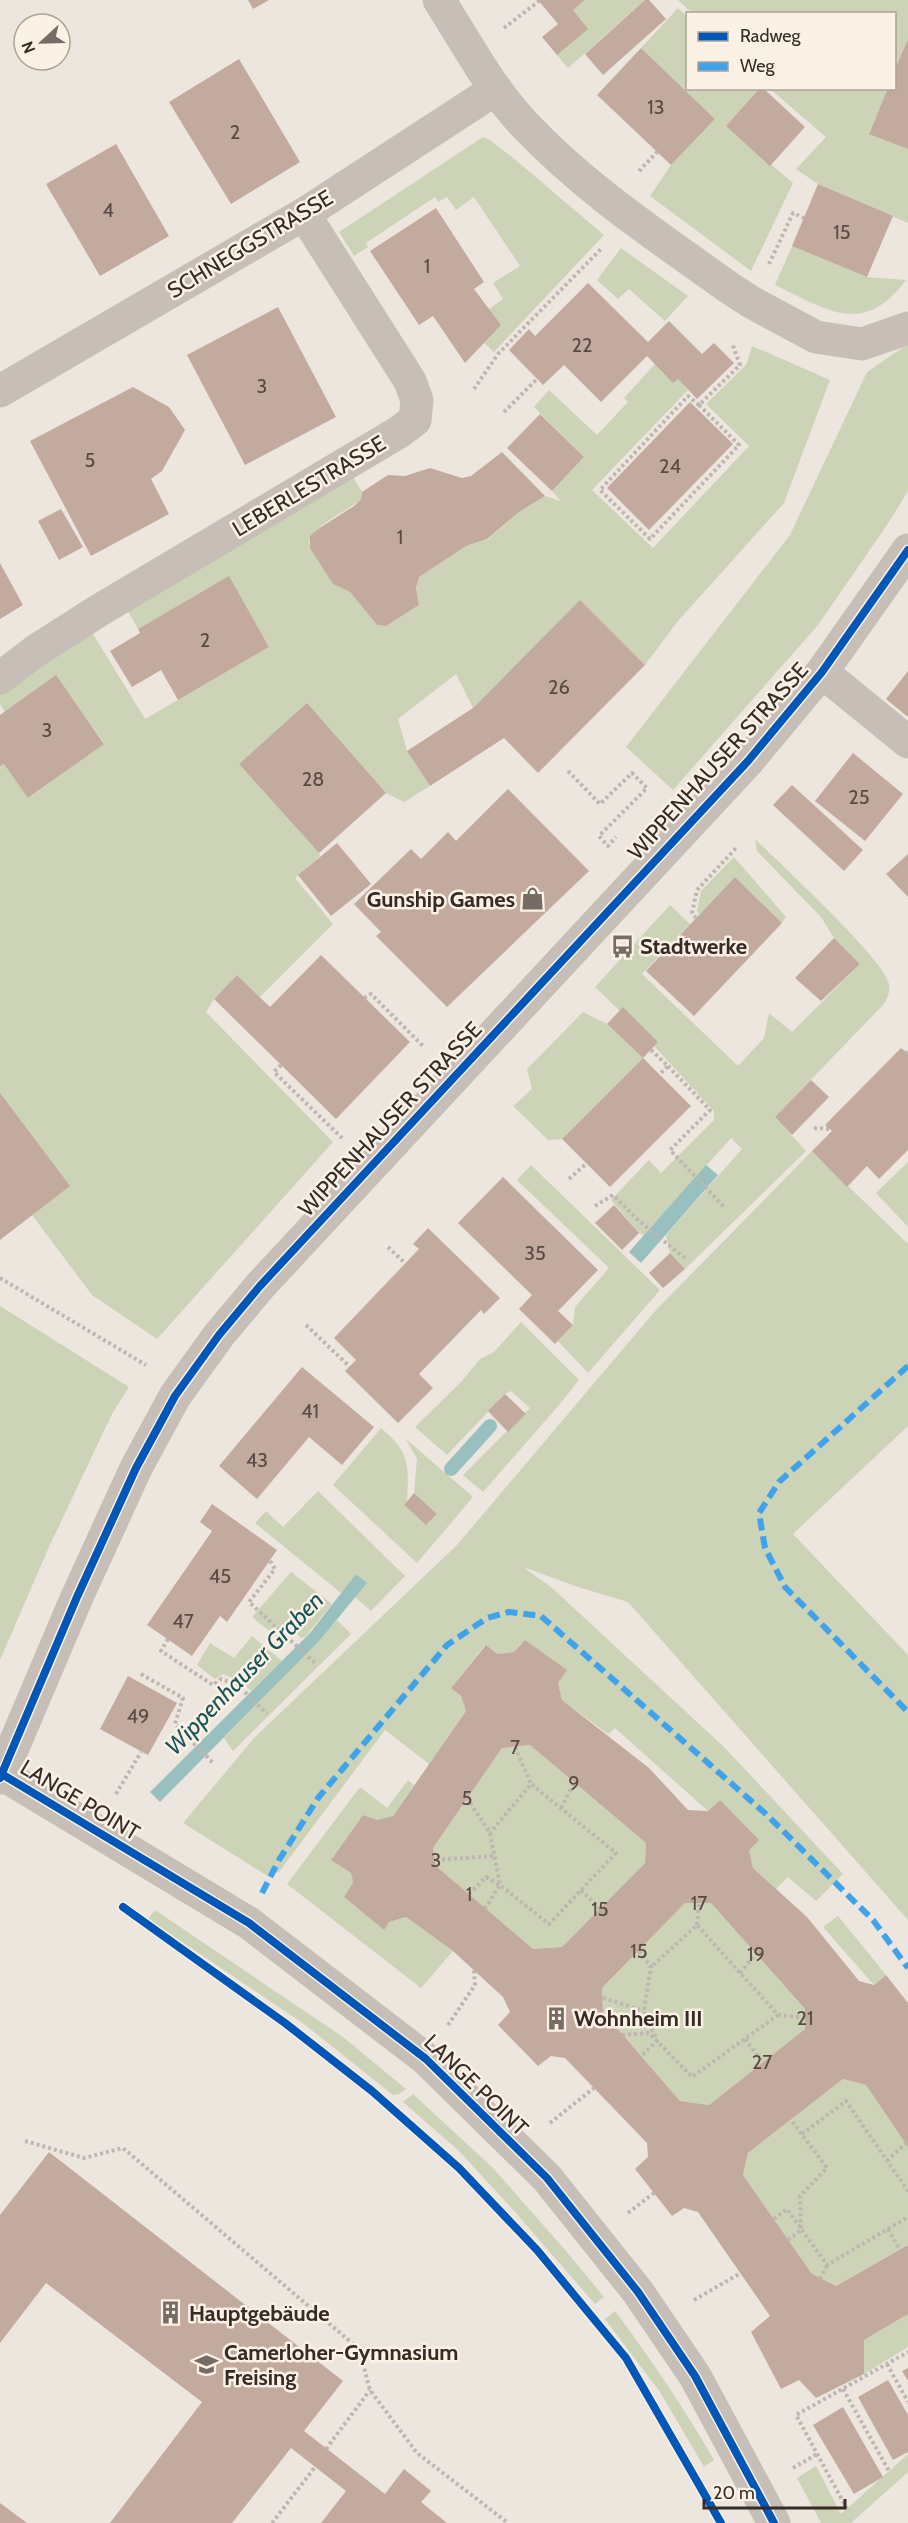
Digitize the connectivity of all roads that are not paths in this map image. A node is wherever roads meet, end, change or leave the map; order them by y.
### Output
1 (439, 0) edge
2 (496, 89) junction
3 (304, 214) junction
4 (908, 328) edge
5 (0, 391) edge
6 (908, 550) edge
7 (822, 672) junction
8 (0, 678) edge
9 (908, 742) edge
10 (1, 1775) edge
11 (774, 2523) edge

1 - 2 street
2 - 3 street, SCHNEGGSTRASSE
2 - 4 street
3 - 5 street, SCHNEGGSTRASSE
3 - 8 street, LEBERLESTRASSE
6 - 7 street, WIPPENHAUSER STRASSE
7 - 9 street, WIPPENHAUSER STRASSE
7 - 10 street, WIPPENHAUSER STRASSE
10 - 11 street, LANGE POINT

